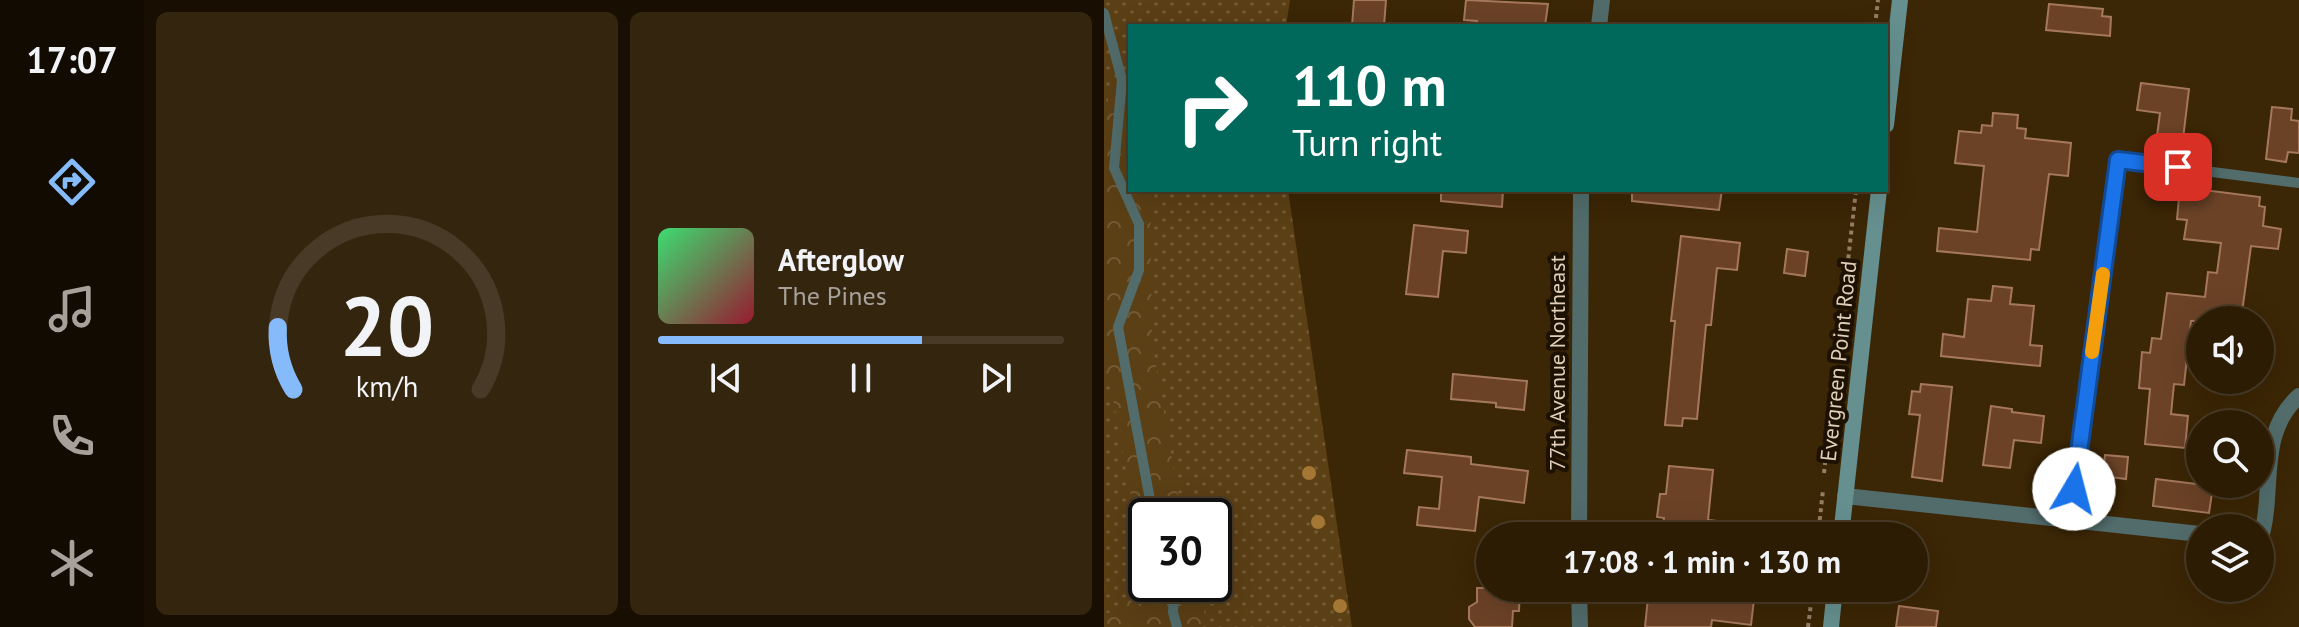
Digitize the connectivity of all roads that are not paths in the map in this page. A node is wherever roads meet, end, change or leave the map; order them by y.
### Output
1 (1602, 0) edge
2 (1900, 0) edge
3 (1104, 13) edge
4 (1599, 24) edge
5 (1888, 107) edge
6 (2118, 160) joint
7 (2299, 183) edge
8 (1581, 192) edge
9 (1879, 192) edge
10 (2299, 396) edge
11 (1845, 496) junction
12 (1150, 498) edge
13 (2266, 514) edge
14 (2069, 518) junction
15 (1579, 522) edge
16 (1842, 522) edge
17 (2186, 532) edge
18 (1174, 602) edge
19 (1579, 602) edge
20 (1834, 602) edge
21 (1177, 627) edge
22 (1580, 627) edge
23 (1831, 627) edge

1 - 4 street
2 - 5 street
3 - 12 lane
6 - 7 lane
6 - 14 street
8 - 15 street, 77th Avenue Northeast
9 - 11 street, Evergreen Point Road
10 - 13 street
11 - 14 street
11 - 16 street, Evergreen Point Road
14 - 17 street
18 - 21 lane
19 - 22 street
20 - 23 street

